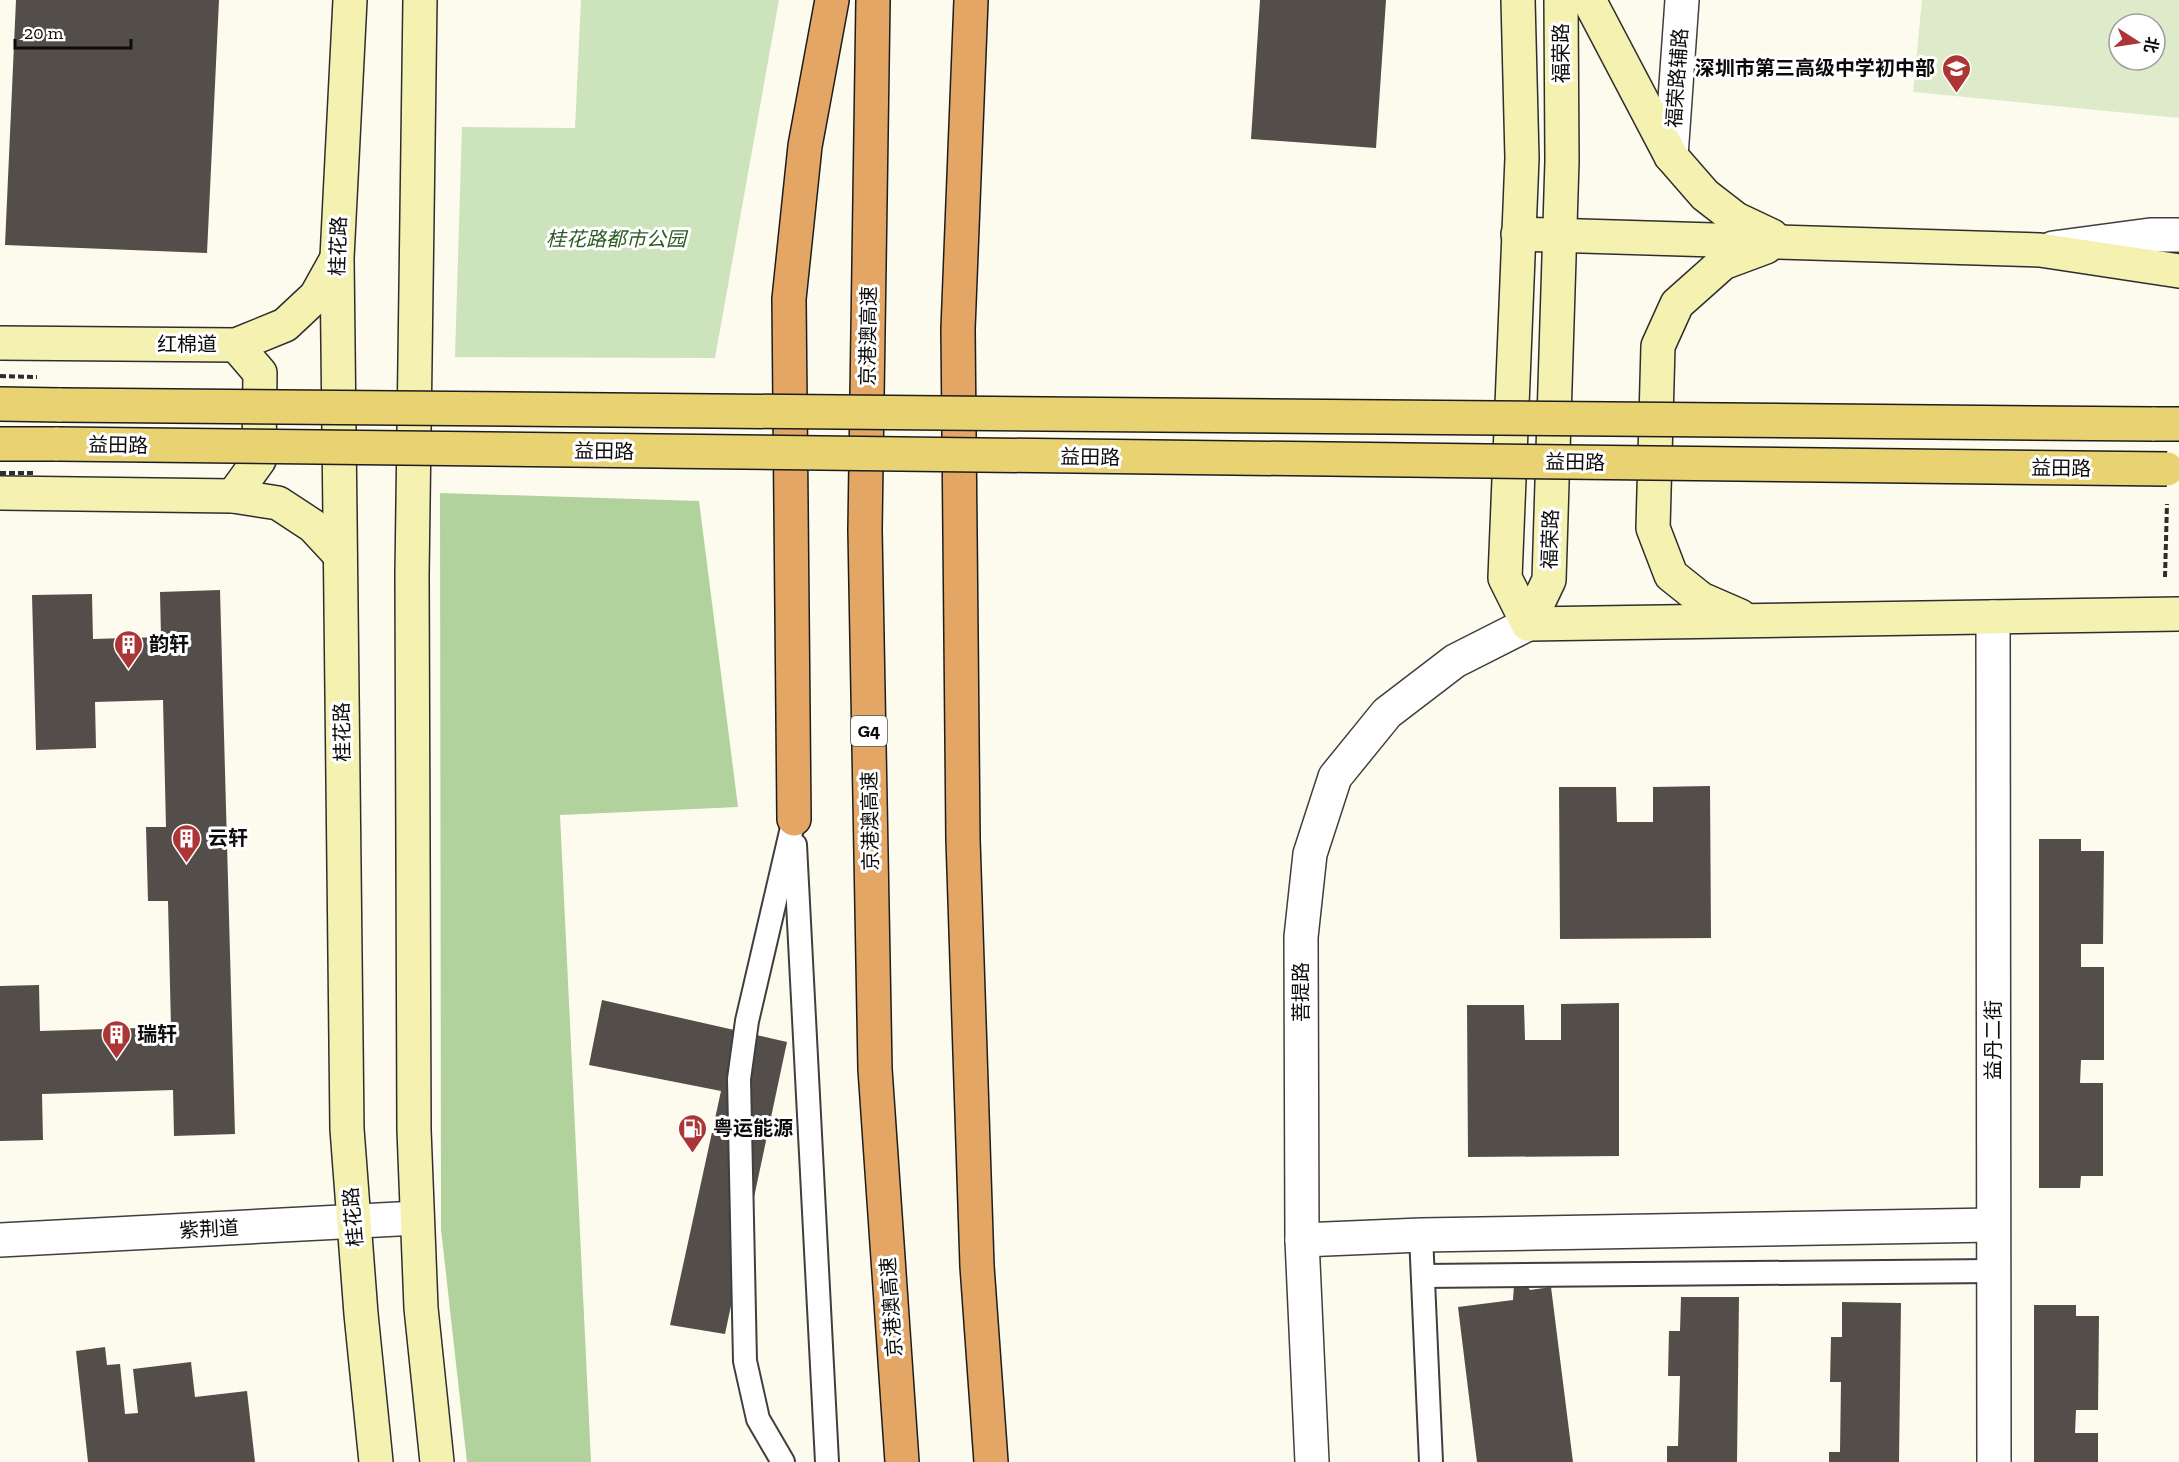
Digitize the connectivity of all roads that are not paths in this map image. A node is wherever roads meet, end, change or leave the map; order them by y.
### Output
1 (350, 0) edge
2 (420, 0) edge
3 (832, 0) edge
4 (873, 0) edge
5 (971, 0) edge
6 (1518, 0) edge
7 (1561, 0) edge
8 (1589, 0) edge
9 (1682, 0) edge
10 (1671, 156) junction
11 (1559, 233) junction
12 (1518, 234) junction
13 (2179, 235) edge
14 (1782, 241) junction
15 (2040, 250) junction
16 (337, 258) junction
17 (2179, 271) edge
18 (0, 343) edge
19 (236, 345) junction
20 (0, 404) edge
21 (2166, 424) edge
22 (0, 444) edge
23 (2171, 480) edge
24 (0, 494) edge
25 (233, 496) junction
26 (340, 555) junction
27 (2172, 615) edge
28 (1993, 617) junction
29 (1750, 620) junction
30 (1528, 624) junction
31 (794, 819) junction
32 (417, 1218) junction
33 (354, 1221) junction
34 (1994, 1225) junction
35 (1421, 1235) junction
36 (0, 1240) edge
37 (1302, 1240) junction
38 (1994, 1271) junction
39 (1423, 1276) junction
40 (376, 1462) edge
41 (437, 1462) edge
42 (783, 1462) edge
43 (827, 1462) edge
44 (902, 1462) edge
45 (991, 1462) edge
46 (1312, 1462) edge
47 (1431, 1462) edge
48 (1994, 1462) edge

1 - 16 main road, 桂花路
2 - 32 main road
3 - 31 highway
4 - 44 highway, 京港澳高速 / G4
5 - 45 highway
6 - 12 main road, 福荣路
7 - 11 main road, 福荣路
8 - 10 main road
9 - 10 street, 福荣路辅路
10 - 14 main road
11 - 12 main road
11 - 14 main road
11 - 30 main road, 福荣路
12 - 30 main road, 福荣路
13 - 15 street
14 - 15 main road
14 - 29 main road
15 - 17 main road
16 - 19 main road, 红棉道
16 - 26 main road, 桂花路
18 - 19 main road, 红棉道
19 - 25 main road
20 - 21 main road, 益田路, bridge
22 - 23 main road, 益田路, bridge
24 - 25 main road
25 - 26 main road
26 - 33 main road, 桂花路
27 - 28 main road
28 - 29 main road
28 - 34 street, 益丹二街
29 - 30 main road
30 - 37 street, 菩提路
31 - 42 lane
31 - 43 lane
32 - 33 street, 紫荆道
32 - 41 main road
33 - 36 street, 紫荆道
33 - 40 main road, 桂花路
34 - 35 street
34 - 38 street, 益丹二街
35 - 37 street
35 - 39 lane
37 - 46 street, 菩提路
38 - 39 lane
38 - 48 street, 益丹二街
39 - 47 lane

